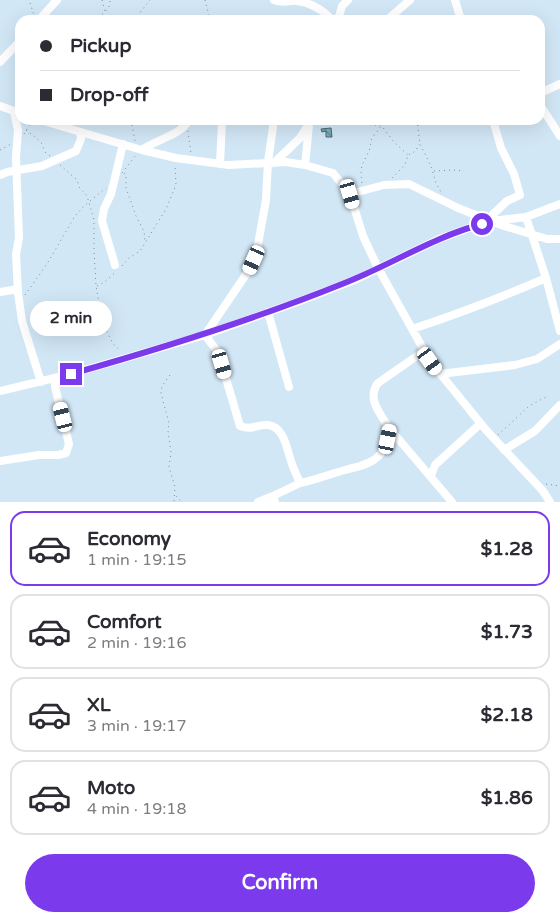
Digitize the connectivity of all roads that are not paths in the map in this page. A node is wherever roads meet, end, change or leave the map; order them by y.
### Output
1 (57, 0) edge
2 (274, 0) edge
3 (348, 0) edge
4 (410, 0) edge
5 (454, 0) edge
6 (41, 15) edge
7 (325, 15) edge
8 (339, 15) edge
9 (393, 15) edge
10 (459, 15) edge
11 (15, 46) edge
12 (0, 62) edge
13 (560, 84) edge
14 (545, 91) edge
15 (0, 106) edge
16 (15, 111) edge
17 (545, 113) edge
18 (18, 125) edge
19 (57, 125) edge
20 (185, 125) edge
21 (222, 125) edge
22 (274, 125) edge
23 (308, 125) edge
24 (310, 125) edge
25 (494, 125) edge
26 (80, 132) junction
27 (560, 136) edge
28 (123, 144) junction
29 (139, 149) junction
30 (271, 163) junction
31 (220, 164) junction
32 (305, 165) junction
33 (18, 171) junction
34 (0, 175) edge
35 (350, 194) junction
36 (560, 204) edge
37 (526, 217) junction
38 (490, 220) junction
39 (532, 234) junction
40 (560, 239) edge
41 (115, 265) dead end
42 (378, 268) junction
43 (546, 278) junction
44 (18, 289) junction
45 (0, 292) edge
46 (268, 312) junction
47 (412, 329) junction
48 (560, 332) edge
49 (205, 335) junction
50 (560, 344) edge
51 (424, 351) junction
52 (440, 374) junction
53 (56, 378) junction
54 (41, 382) junction
55 (289, 387) dead end
56 (0, 392) edge
57 (560, 405) edge
58 (480, 424) junction
59 (390, 429) junction
60 (504, 450) junction
61 (0, 462) edge
62 (431, 476) junction
63 (300, 483) junction
64 (274, 499) edge
65 (258, 502) edge
66 (452, 502) edge
67 (550, 502) edge

1 - 6 street
2 - 7 street
3 - 8 street
4 - 9 street
5 - 10 street
11 - 12 street
13 - 14 street
15 - 16 street
17 - 27 street
18 - 33 street
19 - 26 street
20 - 29 street
21 - 31 street
22 - 30 street
23 - 30 street
24 - 32 street
25 - 38 street
26 - 28 street
26 - 33 street
28 - 29 street
28 - 41 street
29 - 31 street
30 - 31 street
30 - 32 street
30 - 49 street
32 - 35 street
33 - 34 street
33 - 44 street
35 - 38 street
35 - 42 street
36 - 37 street
37 - 38 street
37 - 39 street
38 - 39 street
38 - 42 street
39 - 40 street
39 - 43 street
42 - 46 street
42 - 47 street
43 - 47 street
43 - 48 street
44 - 45 street
44 - 54 street
46 - 49 street
46 - 55 street
47 - 51 street
49 - 53 street
49 - 63 street
50 - 52 street
51 - 52 street
51 - 59 street
52 - 58 street
53 - 54 street
53 - 61 street
54 - 56 street
57 - 60 street
58 - 60 street
58 - 62 street
59 - 62 street
59 - 63 street
60 - 67 street
62 - 66 street
63 - 64 street
64 - 65 street

